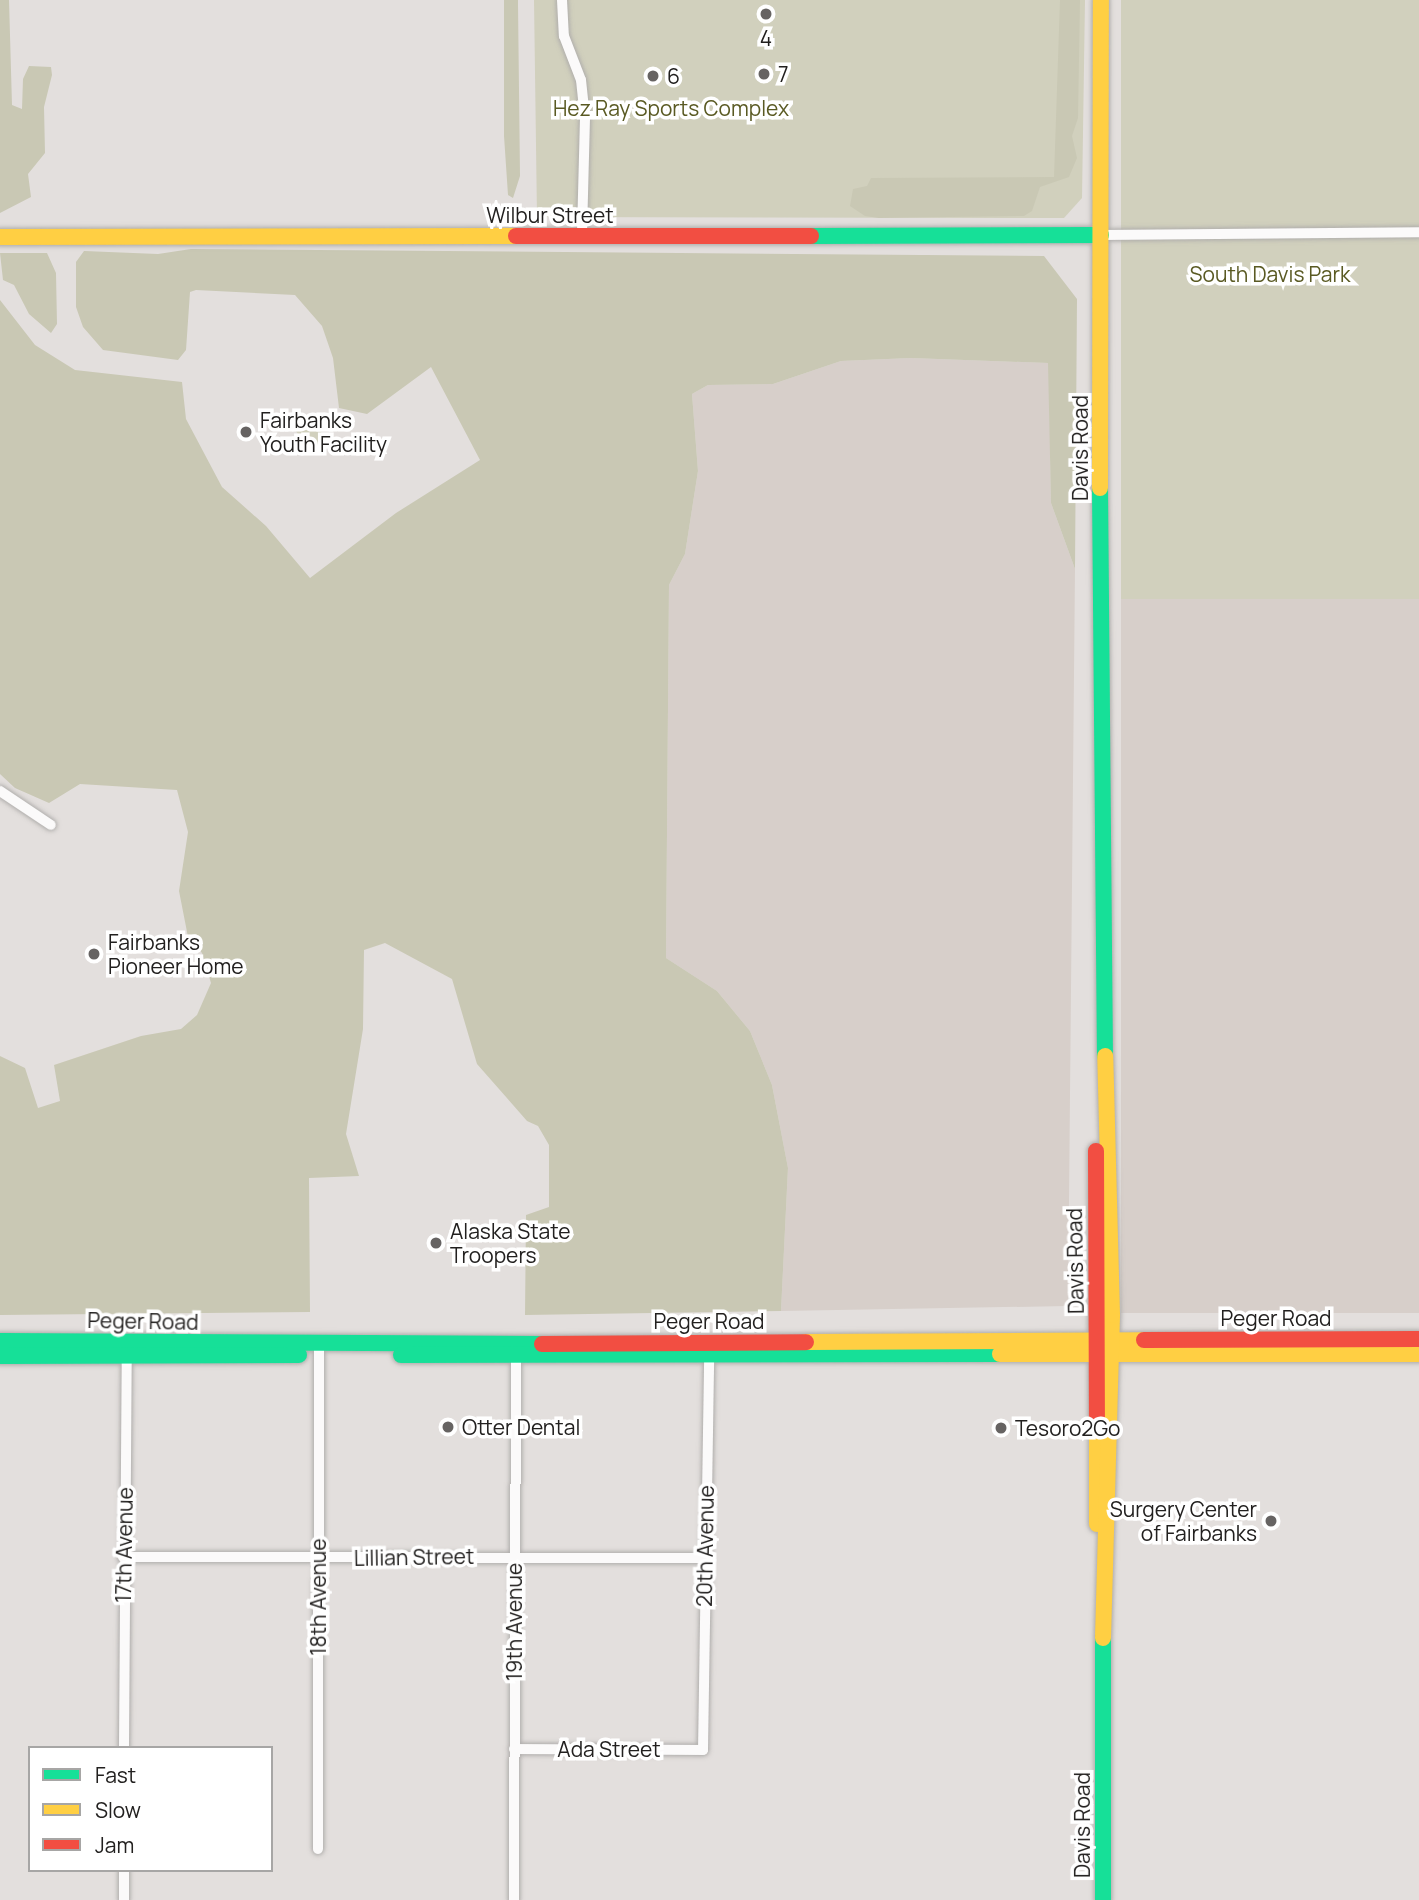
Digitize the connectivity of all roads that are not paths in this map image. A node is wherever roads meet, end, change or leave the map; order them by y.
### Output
1 (562, 0) edge
2 (1101, 0) edge
3 (1419, 232) edge
4 (1101, 235) junction
5 (582, 236) junction
6 (0, 237) edge
7 (0, 791) edge
8 (51, 825) dead end
9 (1419, 1339) edge
10 (0, 1341) edge
11 (1104, 1347) junction
12 (127, 1348) junction
13 (708, 1348) junction
14 (516, 1349) junction
15 (319, 1350) junction
16 (1419, 1354) edge
17 (0, 1356) edge
18 (514, 1556) junction
19 (123, 1557) junction
20 (705, 1558) junction
21 (318, 1559) junction
22 (124, 1746) edge
23 (514, 1749) junction
24 (703, 1750) joint
25 (318, 1849) dead end
26 (124, 1872) edge
27 (124, 1900) edge
28 (514, 1900) edge
29 (1103, 1900) edge

1 - 5 street
2 - 4 street, Davis Road
3 - 4 street
4 - 5 street, Wilbur Street
4 - 11 street, Davis Road
5 - 6 street, Wilbur Street
7 - 8 street
9 - 11 street, Peger Road
10 - 12 street, Peger Road
11 - 13 street, Peger Road
11 - 16 street, Peger Road
11 - 29 street, Davis Road
12 - 15 street, Peger Road
12 - 17 street, Peger Road
12 - 19 street, 17th Avenue
13 - 14 street, Peger Road
13 - 20 street, 20th Avenue
14 - 15 street, Peger Road
14 - 18 street, 19th Avenue
15 - 21 street, 18th Avenue
18 - 20 street, Lillian Street
18 - 21 street, Lillian Street
18 - 23 street, 19th Avenue
19 - 21 street, Lillian Street
19 - 22 street, 17th Avenue
20 - 24 street, 20th Avenue
21 - 25 street, 18th Avenue
23 - 24 street, Ada Street
23 - 28 street, 19th Avenue
26 - 27 street

